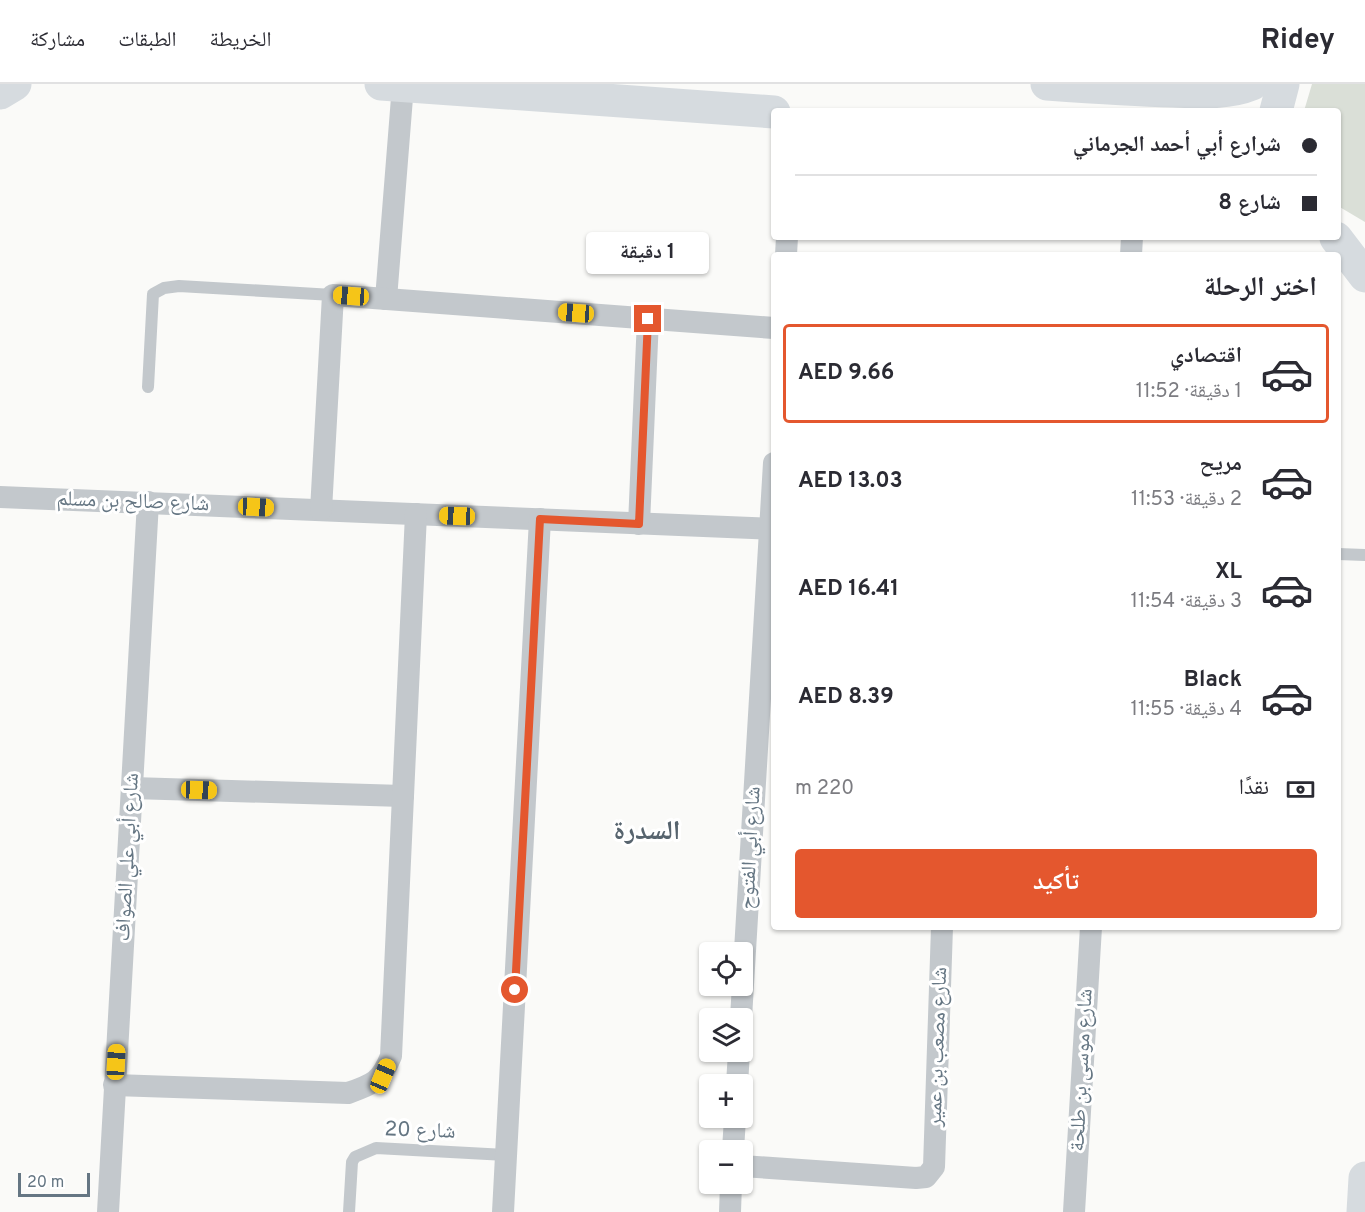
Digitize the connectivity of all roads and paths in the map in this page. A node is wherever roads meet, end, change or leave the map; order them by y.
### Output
1 (15, 84) edge
2 (1047, 84) edge
3 (1252, 84) edge
4 (1283, 84) edge
5 (392, 85) edge
6 (1115, 86) edge
7 (1167, 87) edge
8 (0, 93) edge
9 (1277, 108) edge
10 (771, 112) edge
11 (1345, 242) edge
12 (1365, 276) edge
13 (333, 295) junction
14 (386, 299) junction
15 (648, 319) junction
16 (771, 328) edge
17 (148, 387) dead end
18 (0, 497) edge
19 (148, 502) junction
20 (321, 510) junction
21 (416, 514) junction
22 (540, 519) junction
23 (639, 524) junction
24 (771, 529) edge
25 (1341, 554) edge
26 (1365, 555) edge
27 (771, 564) edge
28 (765, 773) edge
29 (132, 788) junction
30 (403, 796) junction
31 (942, 930) edge
32 (1091, 930) edge
33 (742, 1008) edge
34 (114, 1084) junction
35 (506, 1155) junction
36 (753, 1167) edge
37 (1365, 1178) edge
38 (731, 1194) edge
39 (108, 1212) edge
40 (349, 1212) edge
41 (502, 1212) edge
42 (730, 1212) edge
43 (1074, 1212) edge
44 (1363, 1212) edge

1 - 8 street
2 - 6 street
3 - 7 street
4 - 9 street
5 - 10 street
5 - 14 street
6 - 7 street
11 - 12 street
13 - 14 street
13 - 17 lane
13 - 20 street
14 - 15 street
15 - 16 street
15 - 23 street
18 - 19 street, شارع صالح بن مسلم
19 - 20 street, شارع صالح بن مسلم
19 - 29 street, شارع أبي علي الصواف
20 - 21 street, شارع صالح بن مسلم
21 - 22 street, شارع صالح بن مسلم
21 - 30 street
22 - 23 street, شارع صالح بن مسلم
22 - 35 street
23 - 24 street, شارع صالح بن مسلم
25 - 26 lane
27 - 28 street, شارع أبي الفتوح
28 - 33 street, شارع أبي الفتوح
29 - 30 street
29 - 34 street, شارع أبي علي الصواف
30 - 34 street
31 - 36 street, شارع مصعب بن عمير
32 - 43 street, شارع موسى بن طلحة
34 - 39 street, شارع أبي علي الصواف
35 - 40 lane, شارع 20
35 - 41 street
37 - 44 street
38 - 42 street

